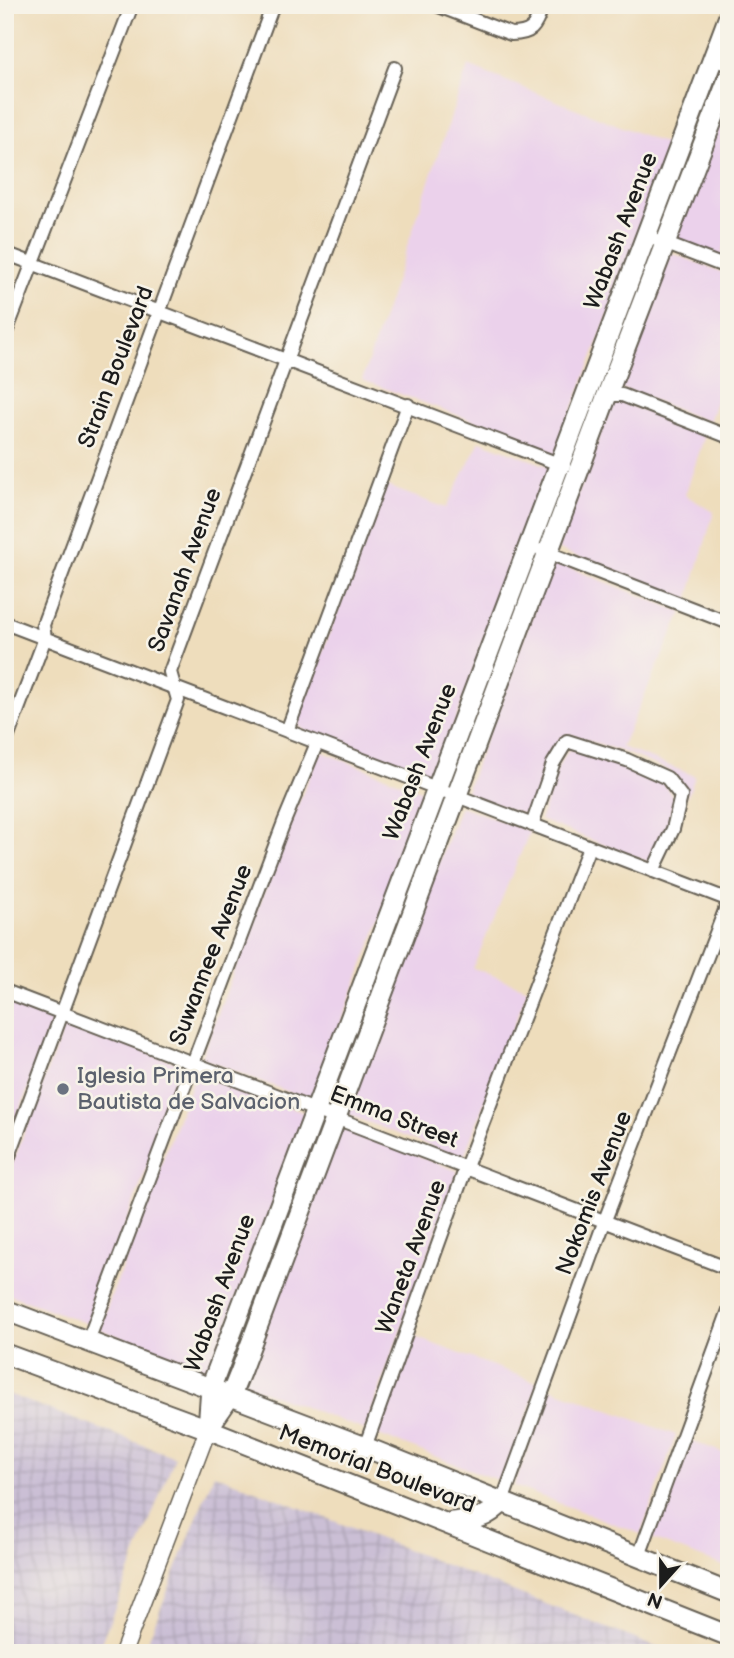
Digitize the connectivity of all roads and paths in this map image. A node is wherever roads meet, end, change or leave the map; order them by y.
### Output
1 (132, 5) edge
2 (273, 5) edge
3 (436, 5) edge
4 (543, 5) edge
5 (458, 9) edge
6 (729, 16) edge
7 (721, 62) edge
8 (395, 68) dead end
9 (729, 77) edge
10 (646, 236) junction
11 (666, 244) junction
12 (5, 253) edge
13 (33, 264) junction
14 (729, 268) edge
15 (159, 312) junction
16 (5, 335) edge
17 (286, 360) junction
18 (607, 395) junction
19 (408, 405) junction
20 (729, 437) edge
21 (558, 463) junction
22 (579, 472) junction
23 (528, 545) junction
24 (549, 553) junction
25 (5, 623) edge
26 (729, 623) edge
27 (45, 638) junction
28 (173, 686) junction
29 (287, 731) junction
30 (317, 743) junction
31 (5, 744) edge
32 (436, 789) junction
33 (457, 798) junction
34 (532, 825) junction
35 (589, 847) junction
36 (653, 871) junction
37 (729, 900) edge
38 (5, 991) edge
39 (62, 1012) junction
40 (193, 1062) junction
41 (315, 1110) junction
42 (336, 1118) junction
43 (5, 1167) edge
44 (466, 1167) junction
45 (605, 1220) junction
46 (729, 1269) edge
47 (5, 1310) edge
48 (729, 1310) edge
49 (88, 1340) junction
50 (5, 1354) edge
51 (211, 1387) junction
52 (231, 1395) junction
53 (208, 1429) junction
54 (365, 1447) junction
55 (502, 1502) junction
56 (448, 1522) junction
57 (639, 1556) junction
58 (729, 1593) edge
59 (729, 1636) edge
60 (123, 1653) edge

1 - 13 street
2 - 15 street, Strain Boulevard
3 - 5 street
4 - 5 street
6 - 7 main road, Wabash Avenue
7 - 10 main road, Wabash Avenue
8 - 17 street, Savanah Avenue
9 - 11 main road, Wabash Avenue
10 - 11 street
10 - 21 main road, Wabash Avenue
11 - 14 street
11 - 18 main road, Wabash Avenue
12 - 13 street
13 - 15 street
13 - 16 street
15 - 17 street
15 - 27 street, Strain Boulevard
17 - 19 street
17 - 28 street, Savanah Avenue
18 - 20 street
18 - 22 main road, Wabash Avenue
19 - 21 street
19 - 29 street
21 - 22 street
21 - 23 main road, Wabash Avenue
22 - 24 main road, Wabash Avenue
23 - 24 street
23 - 32 main road, Wabash Avenue
24 - 26 street
24 - 33 main road, Wabash Avenue
25 - 27 street
27 - 28 street
27 - 31 street, Strain Boulevard
28 - 29 street
28 - 39 street, Savanah Avenue
29 - 30 street
30 - 32 street
30 - 40 street, Suwannee Avenue
32 - 33 street
32 - 41 main road, Wabash Avenue
33 - 34 street
33 - 42 main road, Wabash Avenue
34 - 35 street
34 - 36 street
35 - 36 street
35 - 44 street, Waneta Avenue
36 - 37 street
37 - 45 street, Nokomis Avenue
38 - 39 street, Emma Street
39 - 40 street, Emma Street
39 - 43 street, Savanah Avenue
40 - 41 street, Emma Street
40 - 49 street, Suwannee Avenue
41 - 42 street, Emma Street
41 - 51 main road, Wabash Avenue
42 - 44 street, Emma Street
42 - 52 main road, Wabash Avenue
44 - 45 street, Emma Street
44 - 54 street, Waneta Avenue
45 - 46 street, Emma Street
45 - 55 street, Nokomis Avenue
47 - 49 main road, Memorial Boulevard
48 - 57 street
49 - 51 main road, Memorial Boulevard
50 - 53 main road, Memorial Boulevard
51 - 52 main road, Memorial Boulevard
51 - 53 main road, Wabash Avenue
52 - 53 main road, Wabash Avenue
52 - 54 main road, Memorial Boulevard
53 - 56 main road, Memorial Boulevard
53 - 60 street
54 - 55 main road, Memorial Boulevard
55 - 56 main road
55 - 57 main road, Memorial Boulevard
56 - 59 main road, Memorial Boulevard
57 - 58 main road, Memorial Boulevard

